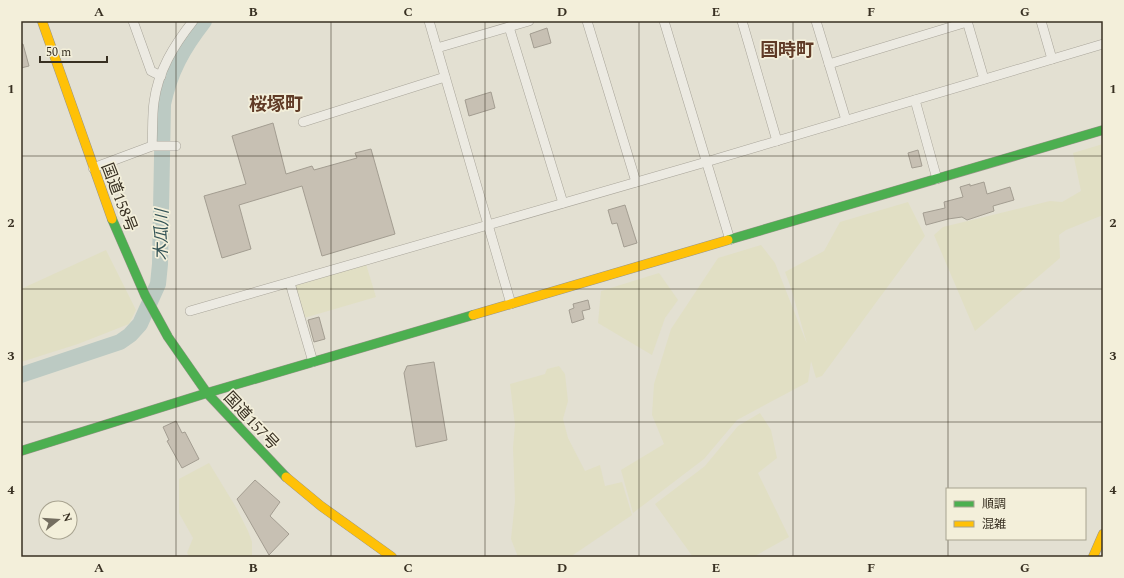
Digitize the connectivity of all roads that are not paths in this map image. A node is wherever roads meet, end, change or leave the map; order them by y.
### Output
1 (42, 21) edge
2 (133, 21) edge
3 (193, 21) edge
4 (429, 21) edge
5 (528, 21) edge
6 (587, 21) edge
7 (664, 21) edge
8 (742, 21) edge
9 (816, 21) edge
10 (1041, 21) edge
11 (967, 22) edge
12 (509, 27) junction
13 (1103, 44) edge
14 (436, 48) junction
15 (1052, 59) junction
16 (829, 64) junction
17 (161, 76) junction
18 (445, 77) junction
19 (984, 79) junction
20 (915, 100) junction
21 (846, 120) junction
22 (303, 122) dead end
23 (1103, 130) edge
24 (777, 141) junction
25 (173, 145) dead end
26 (155, 146) junction
27 (706, 162) junction
28 (93, 168) junction
29 (937, 179) junction
30 (636, 182) junction
31 (563, 203) junction
32 (488, 225) junction
33 (730, 240) junction
34 (290, 282) junction
35 (511, 304) junction
36 (190, 311) dead end
37 (313, 362) junction
38 (207, 393) junction
39 (21, 451) edge
40 (1103, 534) edge
41 (392, 557) edge
42 (1093, 557) edge

1 - 28 main road, 国道158号
2 - 17 street
3 - 17 street
4 - 14 street
5 - 12 street
6 - 30 street
7 - 27 street
8 - 24 street
9 - 16 street
10 - 15 street
11 - 16 street
11 - 19 street
12 - 14 street
12 - 31 street
13 - 15 street
14 - 18 street
15 - 19 street
16 - 21 street
17 - 26 street
18 - 22 street
18 - 32 street
19 - 20 street
20 - 21 street
20 - 29 street
21 - 24 street
23 - 29 main road
24 - 27 street
25 - 26 street
26 - 28 street
27 - 30 street
27 - 33 street
28 - 38 main road, 国道158号
29 - 33 main road
30 - 31 street
31 - 32 street
32 - 34 street
32 - 35 street
33 - 35 main road
34 - 36 street
34 - 37 street
35 - 37 main road
37 - 38 main road
38 - 39 main road, 国道157号
38 - 41 main road, 国道157号
40 - 42 main road

